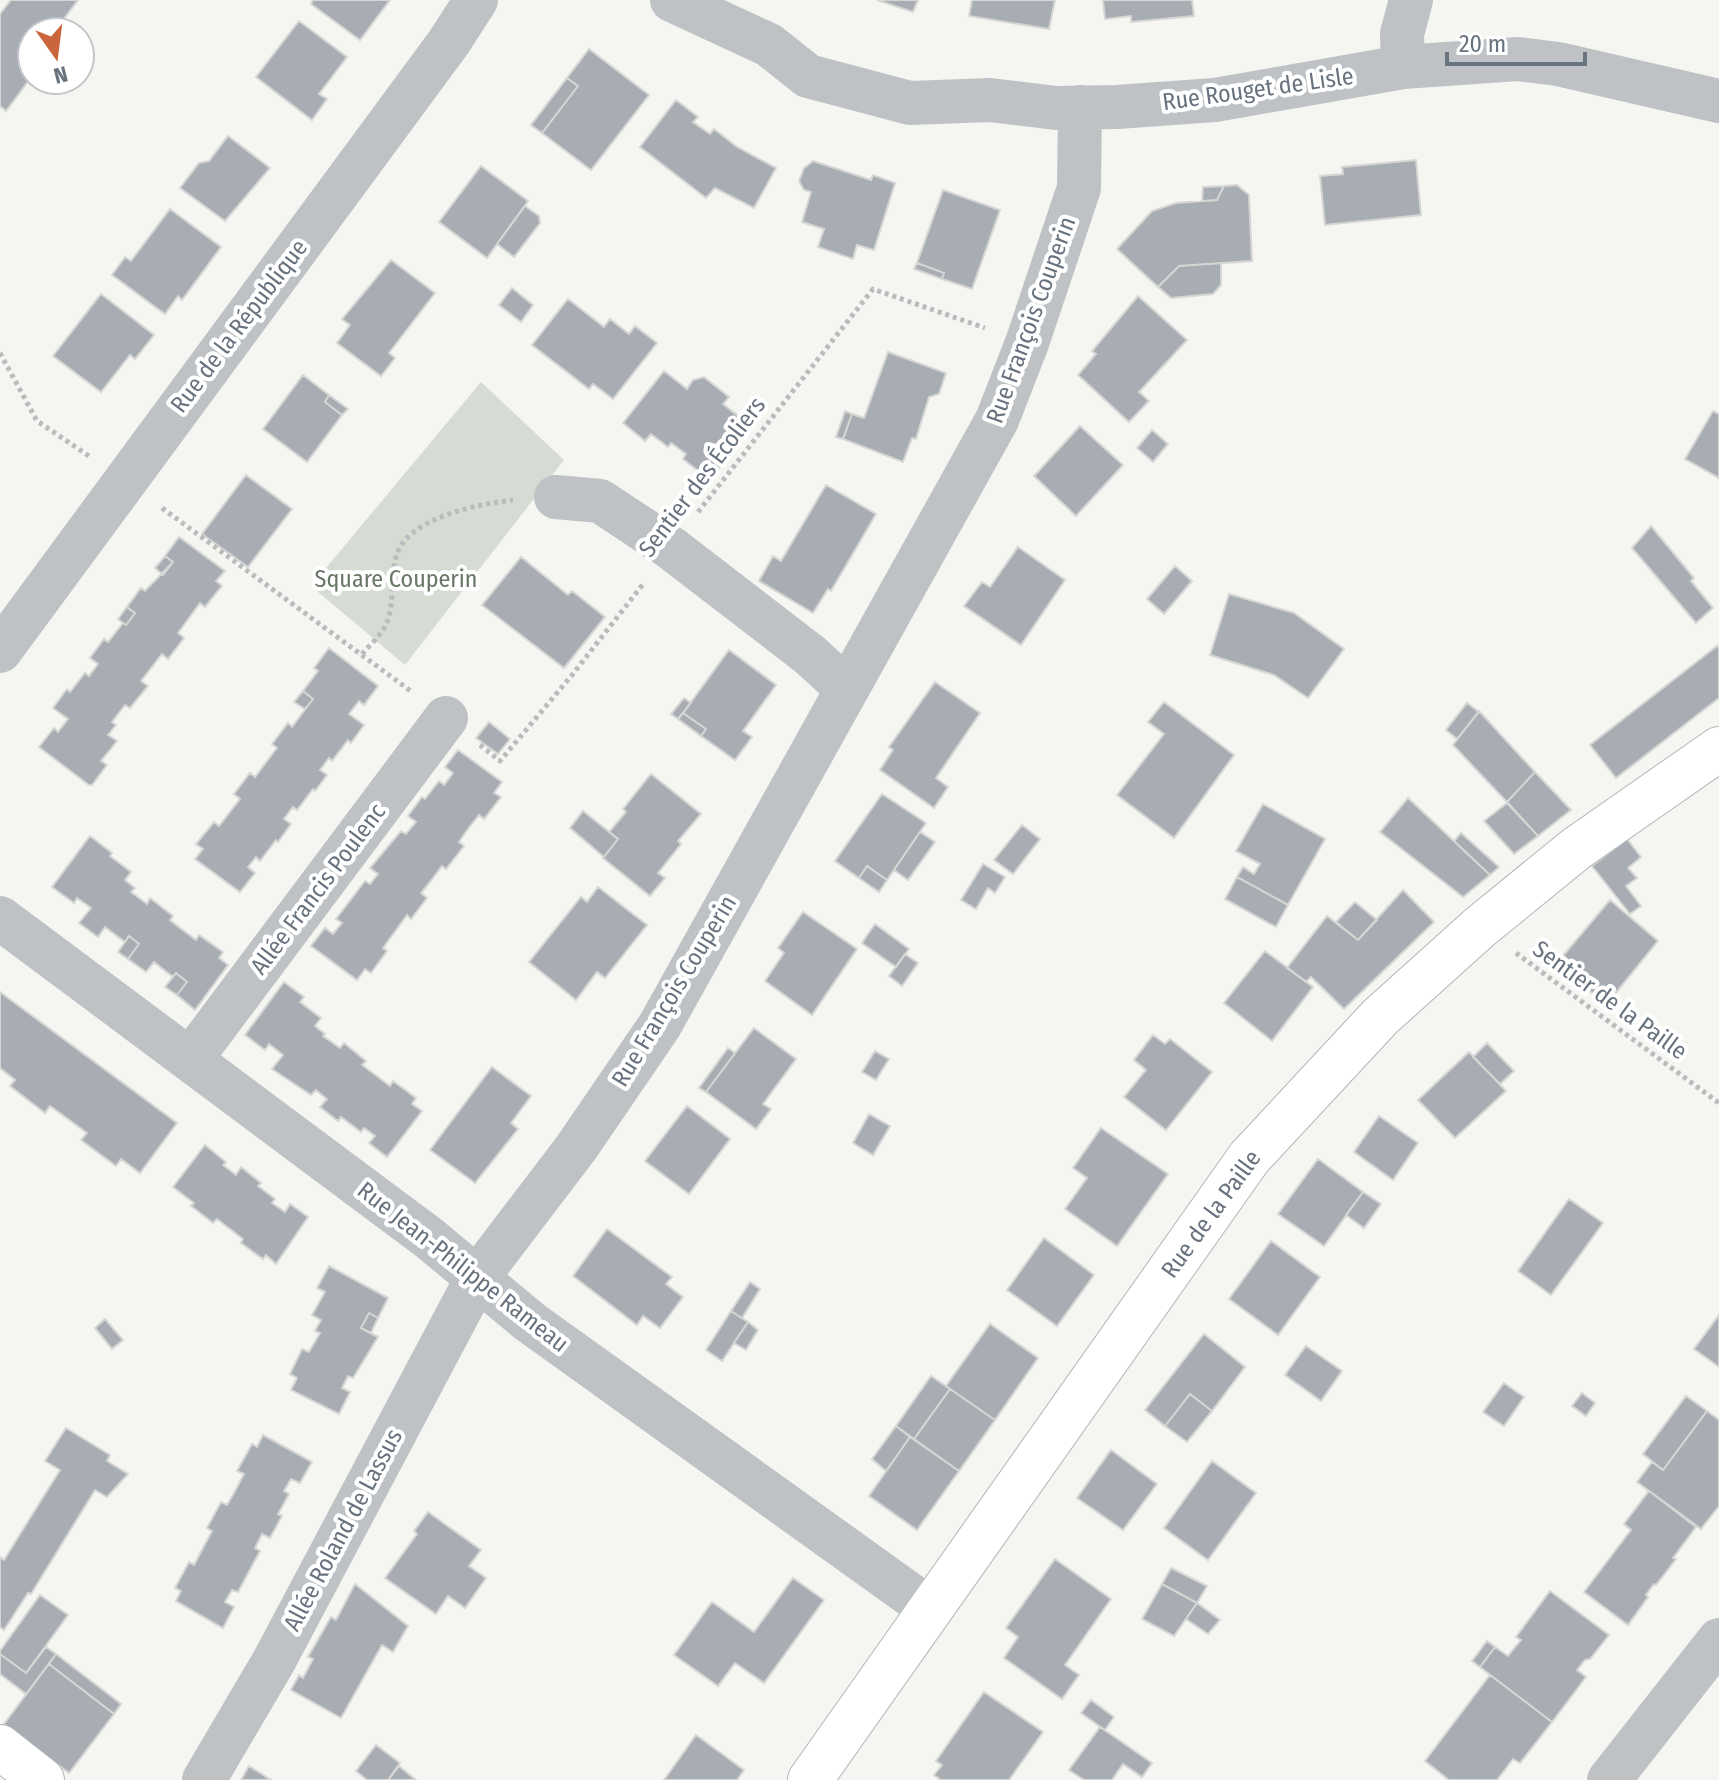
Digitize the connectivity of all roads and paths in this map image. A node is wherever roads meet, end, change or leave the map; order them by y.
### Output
1 (476, 0) edge
2 (672, 0) edge
3 (1411, 0) edge
4 (1403, 67) junction
5 (1719, 101) edge
6 (1080, 107) junction
7 (1027, 343) junction
8 (0, 353) edge
9 (124, 481) junction
10 (556, 497) joint
11 (671, 548) junction
12 (0, 651) edge
13 (362, 654) junction
14 (846, 688) junction
15 (446, 718) junction
16 (1719, 749) edge
17 (0, 918) edge
18 (1480, 927) junction
19 (190, 1060) junction
20 (1719, 1103) edge
21 (477, 1278) junction
22 (930, 1609) junction
23 (1719, 1640) edge
24 (0, 1747) edge
25 (42, 1780) edge
26 (204, 1780) edge
27 (810, 1780) edge
28 (1609, 1780) edge

1 - 9 street, Rue de la République
2 - 6 street, Rue Rouget de Lisle
3 - 4 street
4 - 5 street, Rue Rouget de Lisle
4 - 6 street, Rue Rouget de Lisle
6 - 7 street, Rue François Couperin
7 - 11 path, Sentier des Écoliers
7 - 14 street, Rue François Couperin
8 - 9 path
9 - 12 street, Rue de la République
9 - 13 path
10 - 11 street
10 - 13 path
11 - 14 street
11 - 15 path, Sentier des Écoliers
13 - 15 path
14 - 21 street, Rue François Couperin
15 - 19 street, Allée Francis Poulenc
16 - 18 street, Rue de la Paille
17 - 19 street, Rue Jean-Philippe Rameau
18 - 20 path, Sentier de la Paille
18 - 22 street, Rue de la Paille
19 - 21 street, Rue Jean-Philippe Rameau
21 - 22 street, Rue Jean-Philippe Rameau
21 - 26 street, Allée Roland de Lassus
22 - 27 street, Rue de la Paille
23 - 28 street
24 - 25 street

